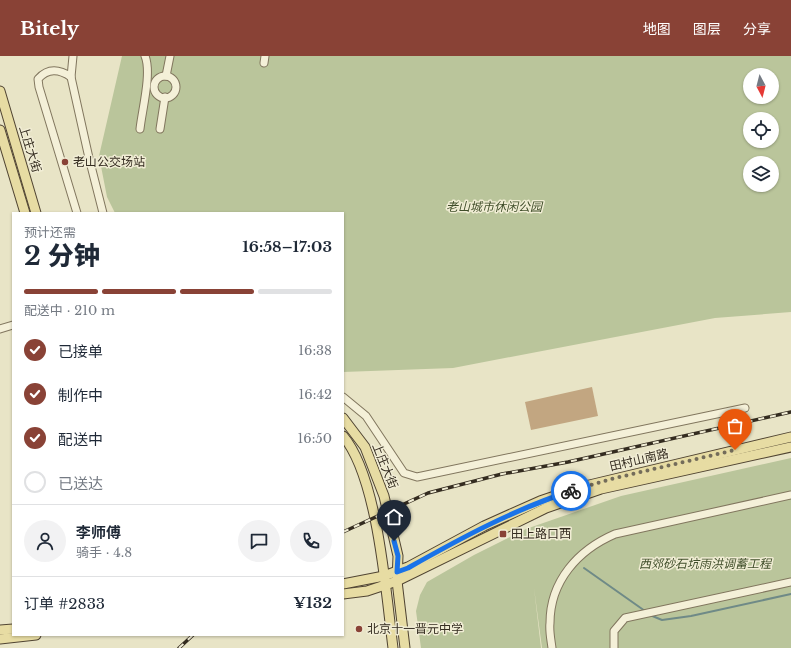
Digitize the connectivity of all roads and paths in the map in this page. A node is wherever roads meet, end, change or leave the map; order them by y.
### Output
1 (73, 56) edge
2 (145, 56) edge
3 (170, 56) edge
4 (166, 76) junction
5 (71, 77) junction
6 (0, 91) edge
7 (165, 98) junction
8 (140, 129) dead end
9 (160, 129) dead end
10 (0, 130) edge
11 (25, 212) edge
12 (36, 212) edge
13 (77, 212) edge
14 (103, 212) edge
15 (12, 325) edge
16 (0, 329) edge
17 (344, 398) edge
18 (745, 408) dead end
19 (344, 419) edge
20 (344, 437) edge
21 (791, 437) edge
22 (791, 447) edge
23 (791, 495) edge
24 (397, 572) junction
25 (384, 576) junction
26 (397, 581) junction
27 (791, 582) edge
28 (344, 584) edge
29 (385, 586) junction
30 (344, 594) edge
31 (12, 629) edge
32 (0, 630) edge
33 (27, 636) edge
34 (0, 639) edge
35 (393, 648) edge
36 (405, 648) edge
37 (552, 648) edge
38 (614, 648) edge

1 - 5 street
2 - 8 street
3 - 4 street
4 - 7 street
4 - 7 street
5 - 13 street
5 - 14 street
6 - 12 main road, 上庄大街
7 - 9 street
10 - 11 main road, 上庄大街
15 - 16 street
17 - 18 street
19 - 24 main road, 上庄大街
20 - 25 main road, 上庄大街
21 - 24 main road, 田村山南路
22 - 26 main road, 田村山南路
23 - 37 street
24 - 25 main road, 田村山南路
24 - 26 main road, 上庄大街
25 - 28 main road, 田村山南路
25 - 29 main road, 上庄大街
26 - 29 main road, 田村山南路
26 - 36 main road, 上庄大街
27 - 38 street
29 - 30 main road, 田村山南路
29 - 35 main road, 上庄大街
31 - 32 main road
33 - 34 main road

